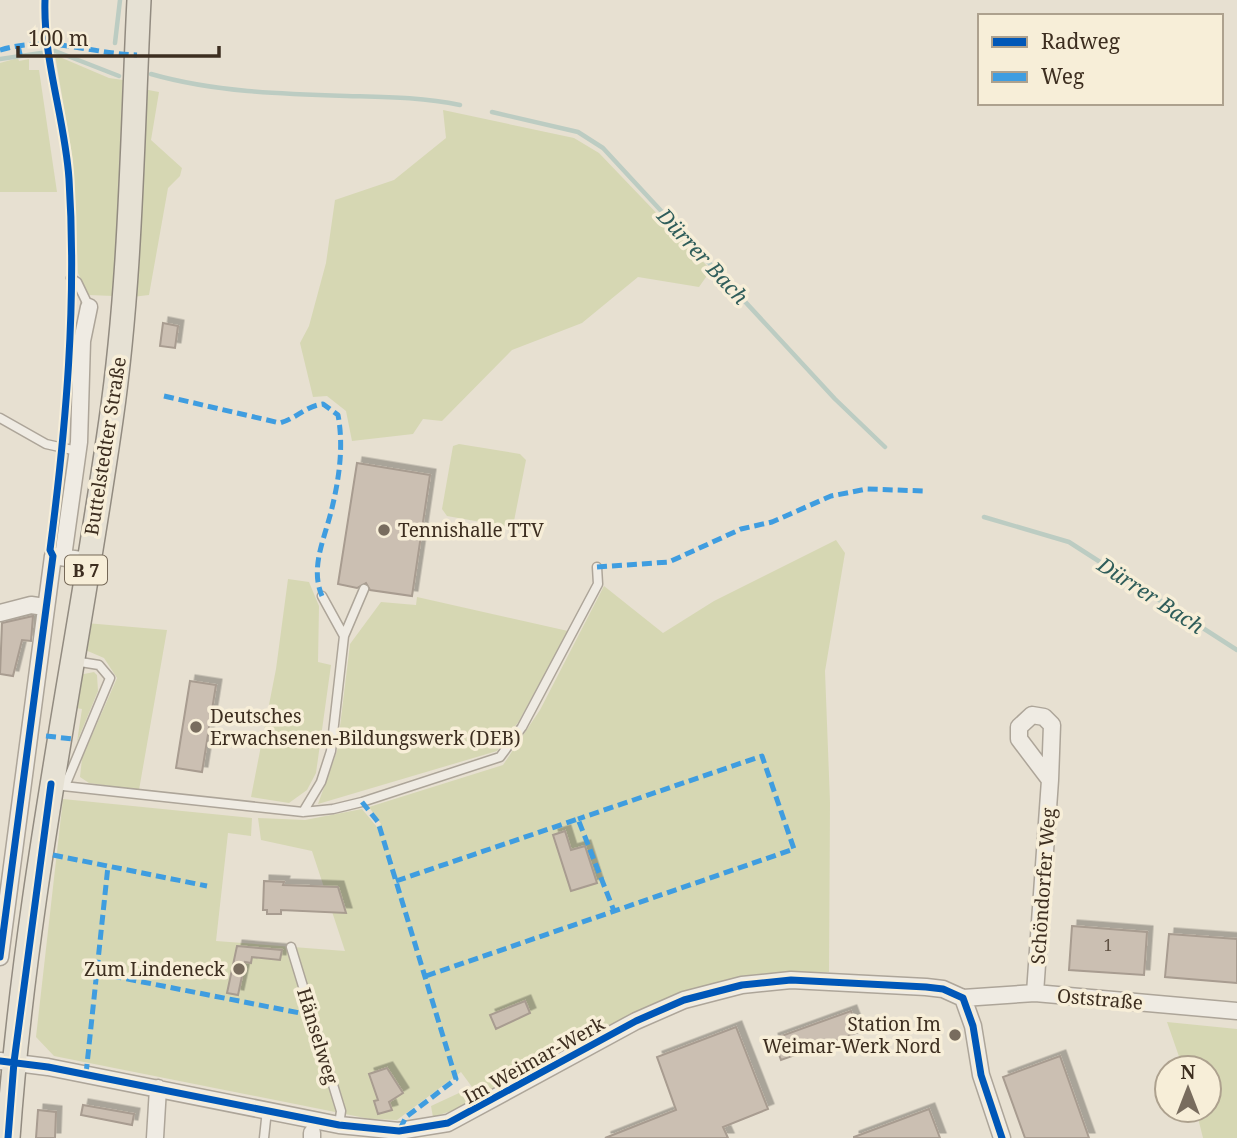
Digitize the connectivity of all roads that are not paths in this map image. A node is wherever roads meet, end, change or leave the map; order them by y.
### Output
1 (139, 0) edge
2 (71, 278) dead end
3 (89, 307) joint
4 (0, 418) edge
5 (77, 451) junction
6 (63, 557) junction
7 (88, 561) junction
8 (597, 566) dead end
9 (364, 589) dead end
10 (322, 596) dead end
11 (45, 607) junction
12 (0, 613) edge
13 (344, 636) junction
14 (71, 661) junction
15 (1050, 780) dead end
16 (58, 785) junction
17 (303, 812) junction
18 (291, 947) dead end
19 (0, 957) edge
20 (1035, 993) junction
21 (963, 998) junction
22 (1237, 1011) edge
23 (7, 1062) edge
24 (158, 1088) junction
25 (267, 1110) junction
26 (339, 1125) junction
27 (313, 1131) edge
28 (8, 1138) edge
29 (155, 1138) edge
30 (264, 1138) edge
31 (1002, 1138) edge

1 - 7 main road, Buttelstedter Straße / B 7
2 - 3 lane
3 - 5 street, Buttelstedter Straße
4 - 5 lane
5 - 6 street, Buttelstedter Straße
6 - 7 street
6 - 11 street
7 - 14 main road, Buttelstedter Straße / B 7
8 - 17 lane
9 - 13 lane
10 - 13 lane
11 - 12 street
11 - 19 street
13 - 17 lane
14 - 16 main road, Buttelstedter Straße / B 7
14 - 16 lane
15 - 20 street, Schöndorfer Weg
16 - 17 lane
16 - 23 main road, Buttelstedter Straße / B 7
18 - 26 lane, Hänselweg
20 - 21 street, Oststraße
20 - 22 street, Oststraße
21 - 26 street, Im Weimar-Werk
21 - 31 street
23 - 24 street, Im Weimar-Werk
23 - 28 main road, Buttelstedter Straße / B 7
24 - 25 street, Im Weimar-Werk
24 - 29 street
25 - 27 street, Im Weimar-Werk
25 - 30 lane
26 - 27 street, Im Weimar-Werk

